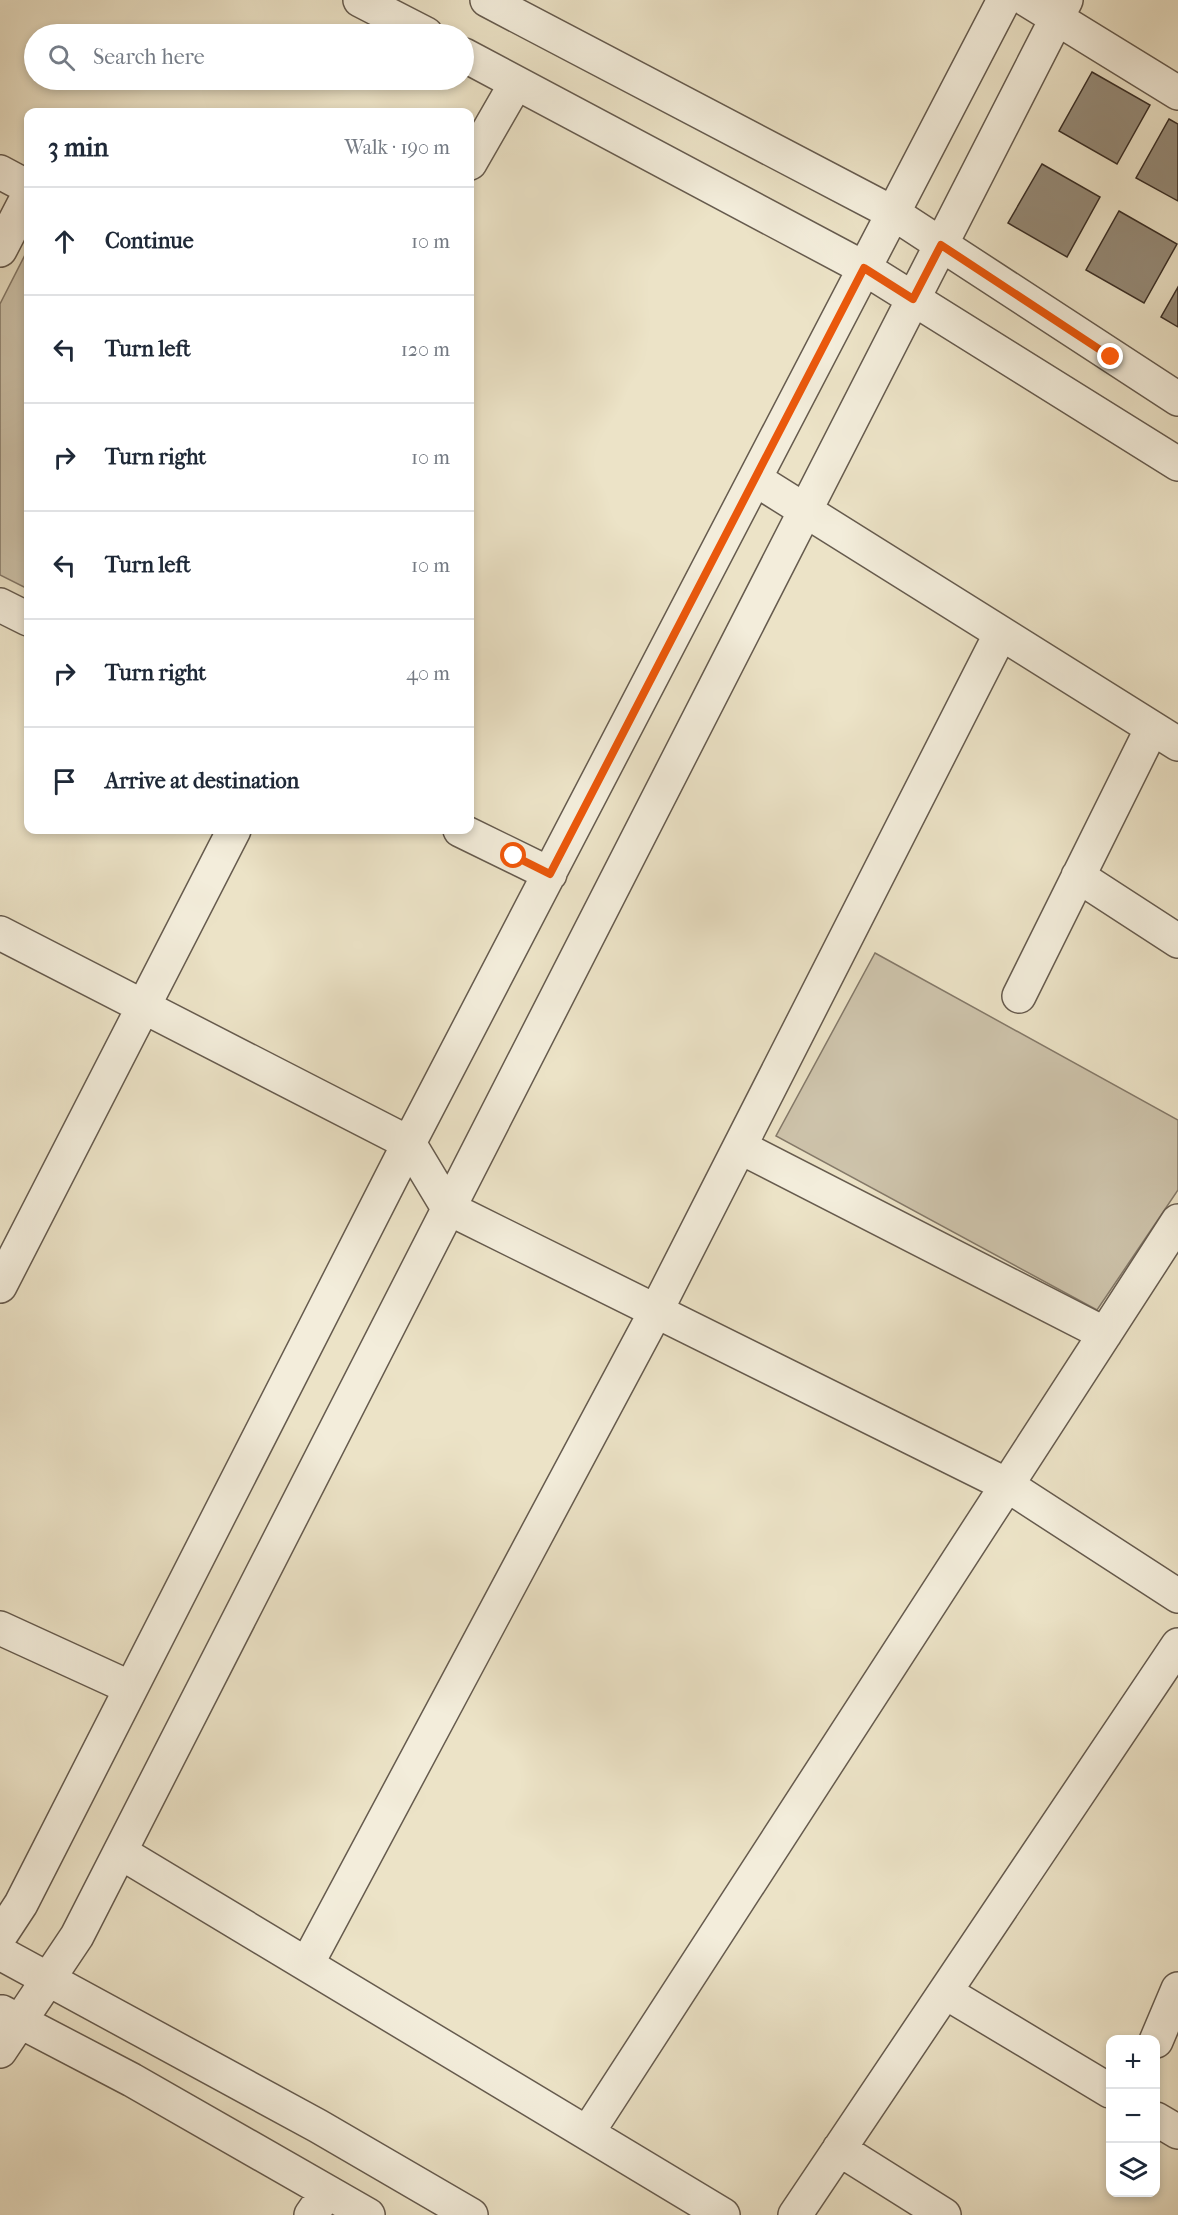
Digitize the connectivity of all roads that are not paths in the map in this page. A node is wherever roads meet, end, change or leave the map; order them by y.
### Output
1 (360, 0) edge
2 (487, 0) edge
3 (1004, 0) edge
4 (1027, 0) edge
5 (1062, 9) edge
6 (407, 24) edge
7 (474, 60) edge
8 (516, 83) junction
9 (1178, 93) edge
10 (474, 156) edge
11 (0, 172) edge
12 (24, 185) edge
13 (24, 204) edge
14 (893, 213) junction
15 (941, 245) junction
16 (0, 250) edge
17 (864, 268) junction
18 (913, 299) junction
19 (1178, 399) edge
20 (1178, 464) edge
21 (755, 479) junction
22 (805, 511) junction
23 (0, 605) edge
24 (24, 617) edge
25 (1001, 633) junction
26 (1165, 736) edge
27 (232, 834) edge
28 (468, 834) edge
29 (550, 874) junction
30 (1078, 876) junction
31 (0, 933) edge
32 (1178, 941) edge
33 (1019, 996) dead end
34 (145, 1006) junction
35 (409, 1143) junction
36 (740, 1148) junction
37 (448, 1208) junction
38 (1178, 1221) edge
39 (10, 1241) edge
40 (0, 1286) edge
41 (656, 1311) junction
42 (1105, 1334) junction
43 (1007, 1485) junction
44 (1178, 1596) edge
45 (0, 1628) edge
46 (1178, 1645) edge
47 (131, 1688) junction
48 (120, 1852) junction
49 (0, 1936) edge
50 (0, 1953) edge
51 (307, 1964) junction
52 (48, 1979) junction
53 (1178, 1989) edge
54 (945, 1992) junction
55 (10, 2016) edge
56 (1158, 2035) edge
57 (0, 2051) edge
58 (1107, 2089) edge
59 (1160, 2122) edge
60 (588, 2132) junction
61 (1178, 2132) edge
62 (839, 2149) junction
63 (319, 2203) edge
64 (368, 2215) edge
65 (471, 2215) edge
66 (723, 2215) edge
67 (795, 2215) edge
68 (944, 2215) edge

1 - 6 street
2 - 14 street
3 - 14 street
4 - 5 street
5 - 9 street
5 - 15 street
7 - 8 street
8 - 10 street
8 - 17 street
11 - 12 street
13 - 16 street
14 - 15 street
14 - 17 street
15 - 18 street
15 - 19 street
17 - 18 street
17 - 21 street
18 - 20 street
18 - 22 street
21 - 22 street
21 - 29 street
22 - 25 street
22 - 37 street
23 - 24 street
25 - 26 street
25 - 36 street
26 - 30 street
27 - 34 street
28 - 29 street
29 - 35 street
30 - 32 street
30 - 33 street
31 - 34 street
34 - 35 street
34 - 39 street
35 - 37 street
35 - 47 street
36 - 41 street
36 - 42 street
37 - 41 street
37 - 48 street
38 - 42 street
39 - 40 street
41 - 43 street
41 - 51 street
42 - 43 street
43 - 44 street
43 - 60 street
45 - 47 street
46 - 54 street
47 - 49 street
48 - 51 street
48 - 52 street
50 - 52 street
51 - 60 street
52 - 55 street
52 - 65 street
53 - 56 street
54 - 58 street
54 - 62 street
55 - 57 street
55 - 63 street
59 - 61 street
60 - 66 street
62 - 67 street
62 - 68 street
63 - 64 street

